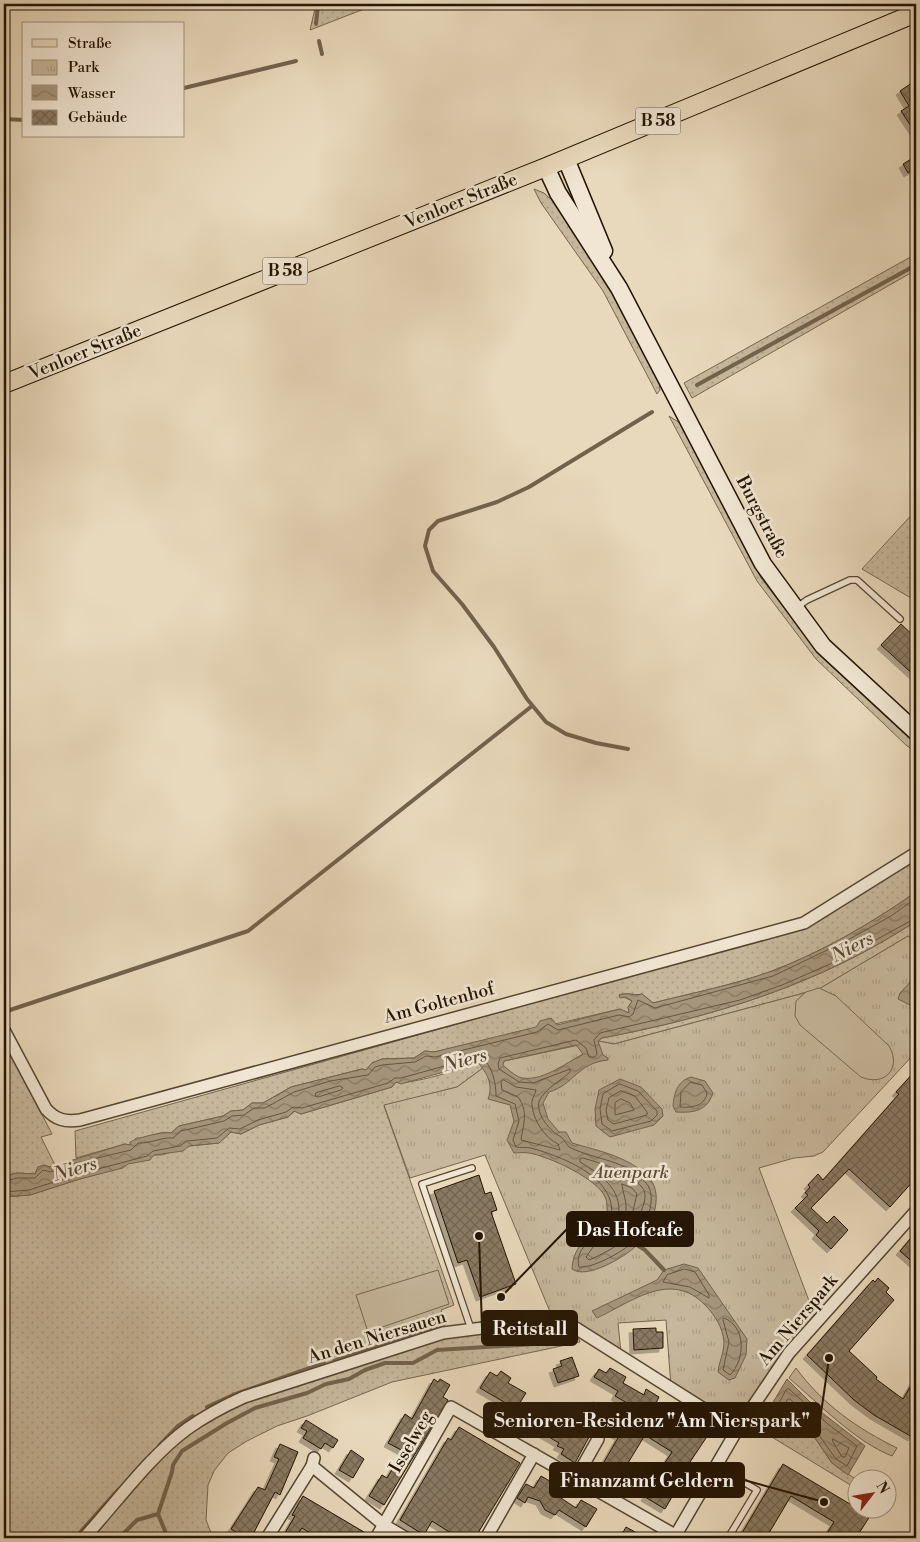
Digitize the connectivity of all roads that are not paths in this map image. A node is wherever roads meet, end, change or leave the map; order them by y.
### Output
1 (916, 13) edge
2 (566, 159) junction
3 (546, 167) junction
4 (619, 288) junction
5 (4, 384) edge
6 (794, 609) junction
7 (900, 619) dead end
8 (916, 732) edge
9 (916, 853) edge
10 (4, 1030) edge
11 (472, 1168) dead end
12 (916, 1211) edge
13 (472, 1329) junction
14 (737, 1430) junction
15 (598, 1439) dead end
16 (534, 1454) junction
17 (716, 1466) junction
18 (576, 1478) junction
19 (384, 1525) junction
20 (676, 1537) edge
21 (84, 1538) edge
22 (267, 1538) edge
23 (376, 1538) edge
24 (406, 1538) edge
25 (486, 1538) edge
26 (728, 1538) edge

1 - 2 main road, Venloer Straße / B 58
2 - 3 main road, Venloer Straße / B 58
2 - 4 street, Burgstraße
3 - 4 street, Burgstraße
3 - 5 main road, Venloer Straße / B 58
4 - 6 street, Burgstraße
6 - 7 lane
6 - 8 street, Burgstraße
9 - 10 street, Am Goltenhof
11 - 13 lane
12 - 14 street, Am Nierspark
13 - 14 street, An den Niersauen
13 - 21 street, An den Niersauen
14 - 17 street, Am Nierspark
15 - 18 street
16 - 18 street, Isselweg
16 - 19 street, Isselweg
16 - 25 street
17 - 20 street, Am Nierspark
17 - 26 lane
18 - 20 street, Isselweg
19 - 22 street
19 - 23 street
19 - 24 street

